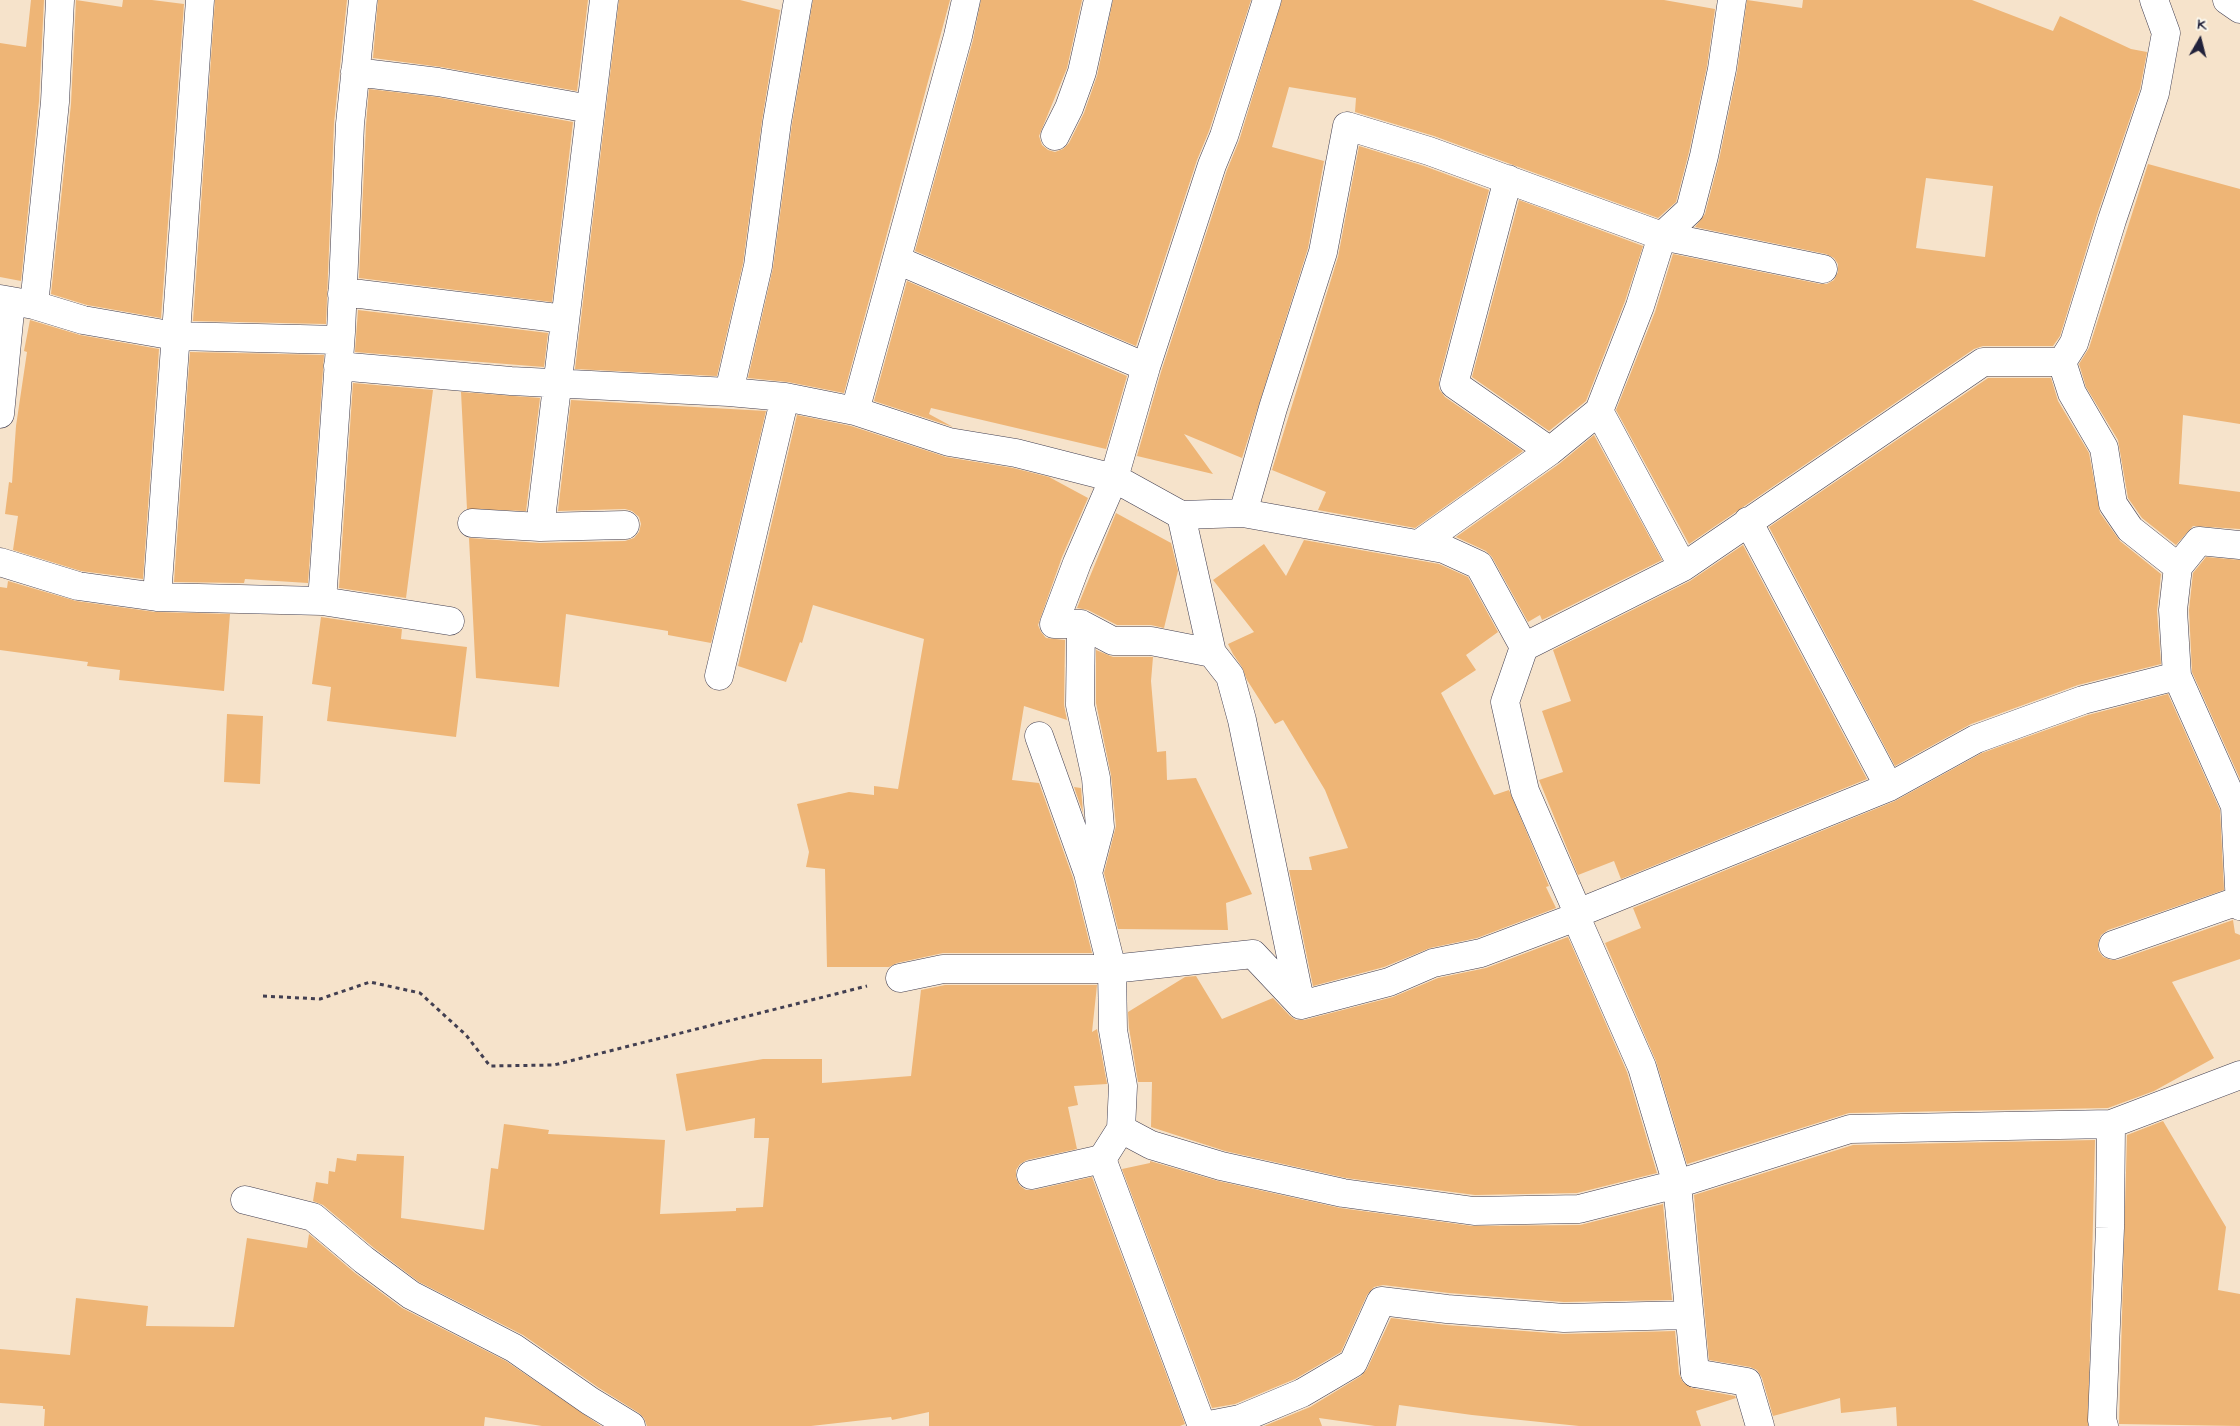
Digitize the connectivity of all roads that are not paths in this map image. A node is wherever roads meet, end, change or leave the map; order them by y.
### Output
1 (60, 0) edge
2 (200, 0) edge
3 (363, 0) edge
4 (604, 0) edge
5 (798, 0) edge
6 (966, 0) edge
7 (1098, 0) edge
8 (1267, 0) edge
9 (1732, 0) edge
10 (2154, 0) edge
11 (2227, 0) edge
12 (2240, 9) edge
13 (355, 72) junction
14 (590, 109) junction
15 (1055, 136) dead end
16 (1508, 178) junction
17 (1662, 236) junction
18 (897, 260) junction
19 (1823, 269) dead end
20 (342, 294) junction
21 (15, 302) edge
22 (565, 319) junction
23 (175, 336) junction
24 (339, 353) junction
25 (2062, 362) junction
26 (1146, 366) junction
27 (557, 382) junction
28 (729, 392) junction
29 (784, 397) junction
30 (855, 411) junction
31 (1599, 411) junction
32 (0, 414) edge
33 (1550, 451) junction
34 (1114, 478) junction
35 (1243, 513) junction
36 (1181, 514) junction
37 (1748, 521) junction
38 (472, 523) dead end
39 (625, 525) dead end
40 (540, 527) junction
41 (1419, 544) junction
42 (2240, 545) edge
43 (0, 562) edge
44 (2178, 566) junction
45 (1683, 567) junction
46 (157, 597) junction
47 (322, 601) junction
48 (450, 621) dead end
49 (1081, 624) junction
50 (1524, 647) junction
51 (1212, 653) junction
52 (719, 676) dead end
53 (2177, 676) junction
54 (1039, 736) dead end
55 (1889, 787) junction
56 (2238, 806) edge
57 (1088, 873) junction
58 (2239, 903) edge
59 (1577, 915) junction
60 (2113, 945) dead end
61 (1112, 969) junction
62 (900, 978) road end
63 (1301, 1005) junction
64 (2240, 1075) edge
65 (2111, 1124) junction
66 (1121, 1129) junction
67 (1102, 1159) junction
68 (1031, 1175) dead end
69 (1677, 1184) junction
70 (245, 1200) dead end
71 (1688, 1315) junction
72 (631, 1426) edge
73 (1203, 1426) edge
74 (1760, 1426) edge
75 (2104, 1426) edge

1 - 21 street
2 - 23 street
3 - 13 street
4 - 14 street
5 - 28 street
6 - 18 street
7 - 15 street
8 - 26 street
9 - 17 street
10 - 25 street
11 - 12 street
13 - 14 street
13 - 20 street
14 - 22 street
16 - 17 street
16 - 33 street
16 - 35 street
17 - 19 street
17 - 31 street
18 - 26 street
18 - 30 street
20 - 22 street
20 - 24 street
21 - 23 street
21 - 32 street
22 - 27 street
23 - 24 street
23 - 46 street
24 - 27 street
24 - 47 street
25 - 37 street
25 - 44 street
26 - 34 street
27 - 28 street
27 - 40 street
28 - 29 street
29 - 30 street
29 - 52 street
30 - 34 street
31 - 33 street
31 - 45 street
33 - 41 street
34 - 36 street
34 - 49 street
35 - 36 street
35 - 41 street
36 - 51 street
37 - 45 street
37 - 55 street
38 - 40 street
39 - 40 street
41 - 50 street
42 - 44 street
43 - 46 street
44 - 53 street
45 - 50 street
46 - 47 street
47 - 48 street
49 - 51 street
49 - 57 street
50 - 59 street
51 - 63 street
53 - 55 street
53 - 56 street
54 - 57 street
55 - 59 street
56 - 58 street
57 - 61 street
58 - 60 street
59 - 63 street
59 - 69 street
61 - 62 street
61 - 63 street
61 - 66 street
64 - 65 street
65 - 69 street
65 - 75 street
66 - 67 street
66 - 69 street
67 - 68 street
67 - 73 street
69 - 71 street
70 - 72 street
71 - 73 street
71 - 74 street

